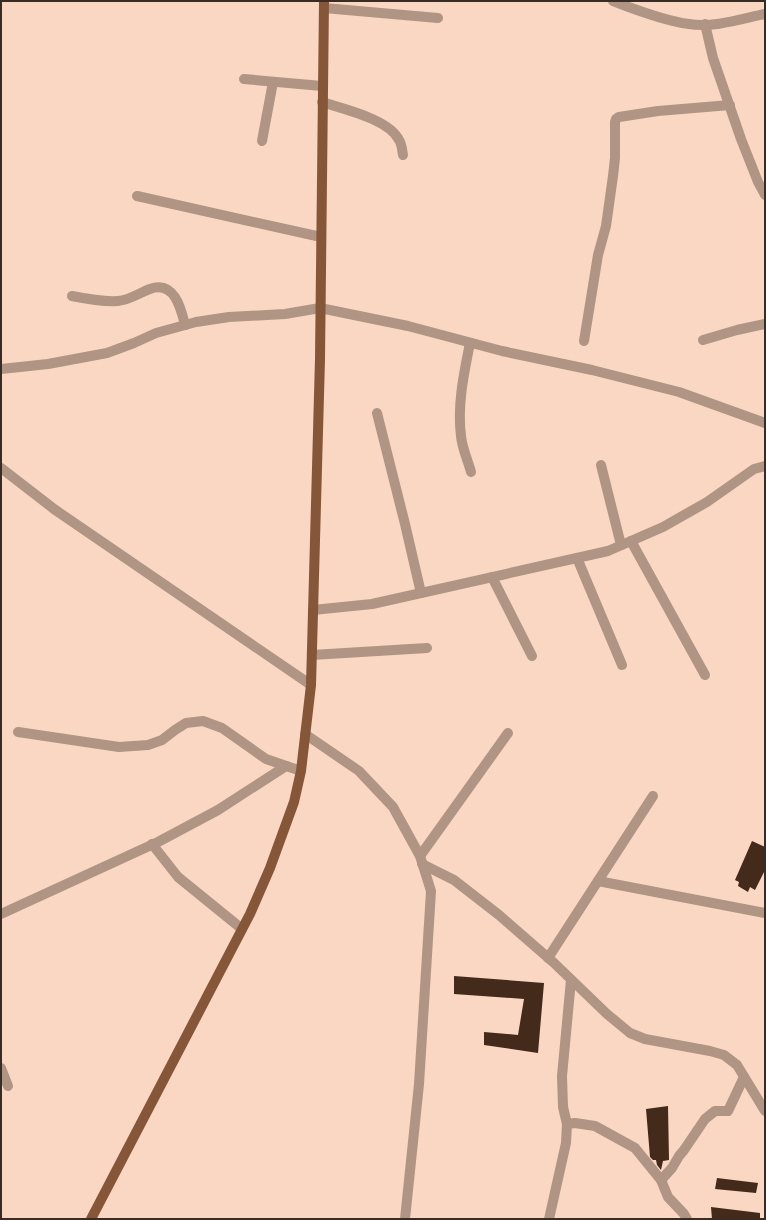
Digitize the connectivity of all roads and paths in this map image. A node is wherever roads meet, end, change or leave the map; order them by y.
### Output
1 (613, 1) edge
2 (324, 4) edge
3 (765, 14) edge
4 (438, 18) dead end
5 (705, 24) junction
6 (244, 79) dead end
7 (273, 82) junction
8 (322, 86) junction
9 (322, 102) junction
10 (730, 105) junction
11 (262, 141) dead end
12 (403, 155) dead end
13 (765, 195) edge
14 (137, 196) dead end
15 (321, 237) junction
16 (72, 296) dead end
17 (320, 308) junction
18 (765, 324) edge
19 (185, 325) junction
20 (703, 340) dead end
21 (584, 341) dead end
22 (470, 343) junction
23 (1, 370) edge
24 (377, 413) dead end
25 (765, 423) edge
26 (601, 465) dead end
27 (765, 466) edge
28 (1, 468) edge
29 (471, 472) dead end
30 (631, 541) junction
31 (621, 545) junction
32 (577, 558) junction
33 (492, 577) junction
34 (421, 593) junction
35 (313, 610) junction
36 (427, 648) dead end
37 (312, 655) junction
38 (532, 656) dead end
39 (622, 665) dead end
40 (705, 675) dead end
41 (311, 685) junction
42 (18, 732) dead end
43 (508, 733) dead end
44 (305, 734) junction
45 (286, 766) junction
46 (301, 771) junction
47 (653, 796) dead end
48 (152, 844) junction
49 (421, 860) junction
50 (598, 881) junction
51 (765, 913) edge
52 (1, 914) edge
53 (242, 929) junction
54 (548, 958) junction
55 (571, 980) junction
56 (1, 1068) edge
57 (744, 1077) junction
58 (8, 1086) dead end
59 (765, 1111) edge
60 (568, 1124) junction
61 (661, 1180) junction
62 (91, 1219) edge
63 (405, 1219) edge
64 (549, 1219) edge
65 (687, 1219) edge

1 - 5 street
2 - 4 street
2 - 8 main road
3 - 5 street
5 - 10 street
6 - 7 street
7 - 8 street
7 - 11 street
8 - 9 main road
9 - 12 street
9 - 15 main road
10 - 13 street
10 - 21 street
14 - 15 street
15 - 17 main road
16 - 19 street
17 - 19 street
17 - 22 street
17 - 35 main road
18 - 20 street
19 - 23 street
22 - 25 street
22 - 29 street
24 - 34 street
26 - 31 street
27 - 30 street
28 - 41 street
30 - 31 street
30 - 40 street
31 - 32 street
32 - 33 street
32 - 39 street
33 - 34 street
33 - 38 street
34 - 35 street
35 - 37 main road
36 - 37 street
37 - 41 main road
41 - 44 main road
42 - 45 street
43 - 49 street
44 - 46 main road
44 - 49 street
45 - 46 street
45 - 48 street
46 - 53 main road
47 - 50 street
48 - 52 street
48 - 53 street
49 - 54 street
49 - 63 street
50 - 51 street
50 - 54 street
53 - 62 main road
54 - 55 street
55 - 57 street
55 - 60 street
56 - 58 street
57 - 59 street
57 - 61 street
60 - 61 street
60 - 64 street
61 - 65 street

